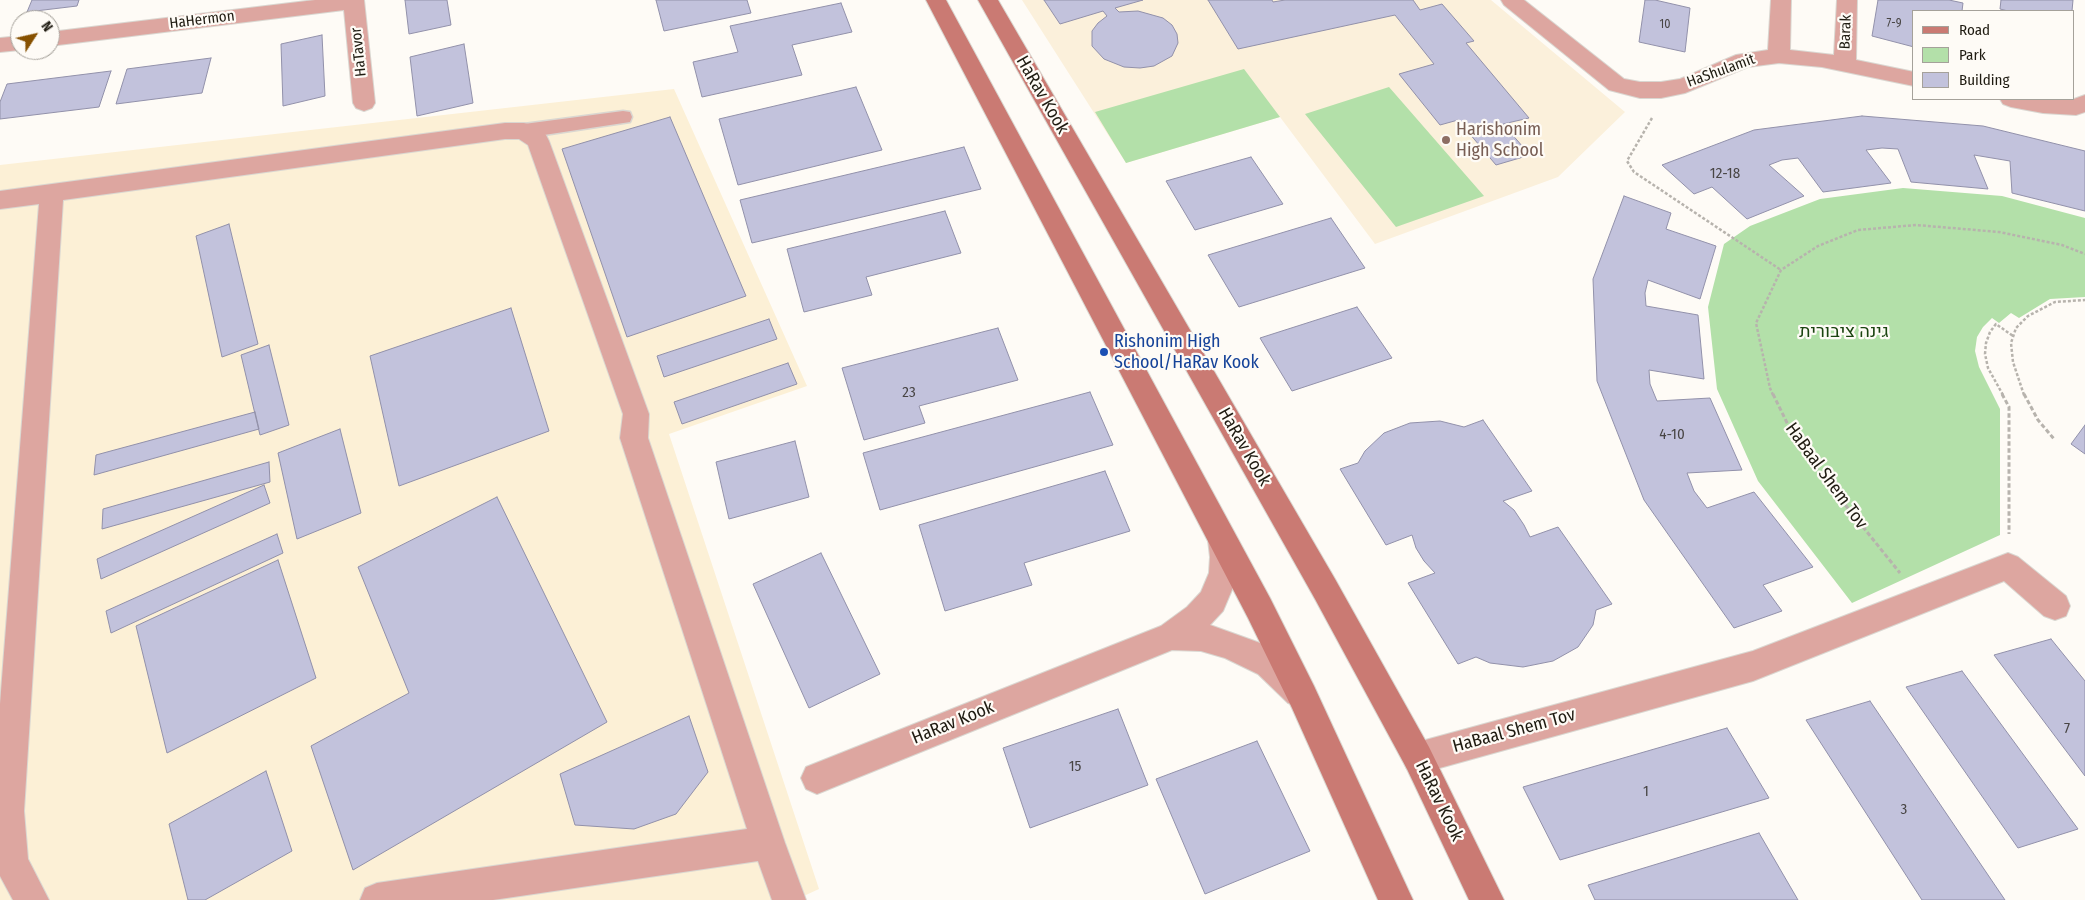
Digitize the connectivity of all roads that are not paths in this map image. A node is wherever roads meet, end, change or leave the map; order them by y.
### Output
1 (936, 0) edge
2 (988, 0) edge
3 (1511, 0) edge
4 (1781, 0) edge
5 (1847, 0) edge
6 (354, 1) edge
7 (60, 38) edge
8 (1779, 56) junction
9 (1845, 65) junction
10 (1912, 79) edge
11 (2016, 100) edge
12 (364, 103) dead end
13 (2085, 103) edge
14 (623, 117) dead end
15 (524, 131) junction
16 (52, 193) junction
17 (0, 200) edge
18 (1222, 540) junction
19 (2055, 606) dead end
20 (1172, 636) junction
21 (1304, 697) junction
22 (1418, 758) junction
23 (817, 778) dead end
24 (768, 843) junction
25 (32, 900) edge
26 (377, 900) edge
27 (789, 900) edge
28 (1396, 900) edge
29 (1487, 900) edge

1 - 18 main road, HaRav Kook
2 - 22 main road, HaRav Kook
3 - 8 street, HaShulamit
4 - 8 street
5 - 9 street, Barak
6 - 7 street, HaHermon
6 - 12 street, HaTavor
8 - 9 street, HaShulamit
9 - 10 street, HaShulamit
11 - 13 street
14 - 15 lane
15 - 16 street
15 - 24 street
16 - 17 street
16 - 25 street
18 - 20 street, HaRav Kook
18 - 21 main road, HaRav Kook
19 - 22 street, HaBaal Shem Tov
20 - 21 street, HaRav Kook
20 - 23 street, HaRav Kook
21 - 28 main road, HaRav Kook
22 - 29 main road, HaRav Kook
24 - 26 street
24 - 27 street

